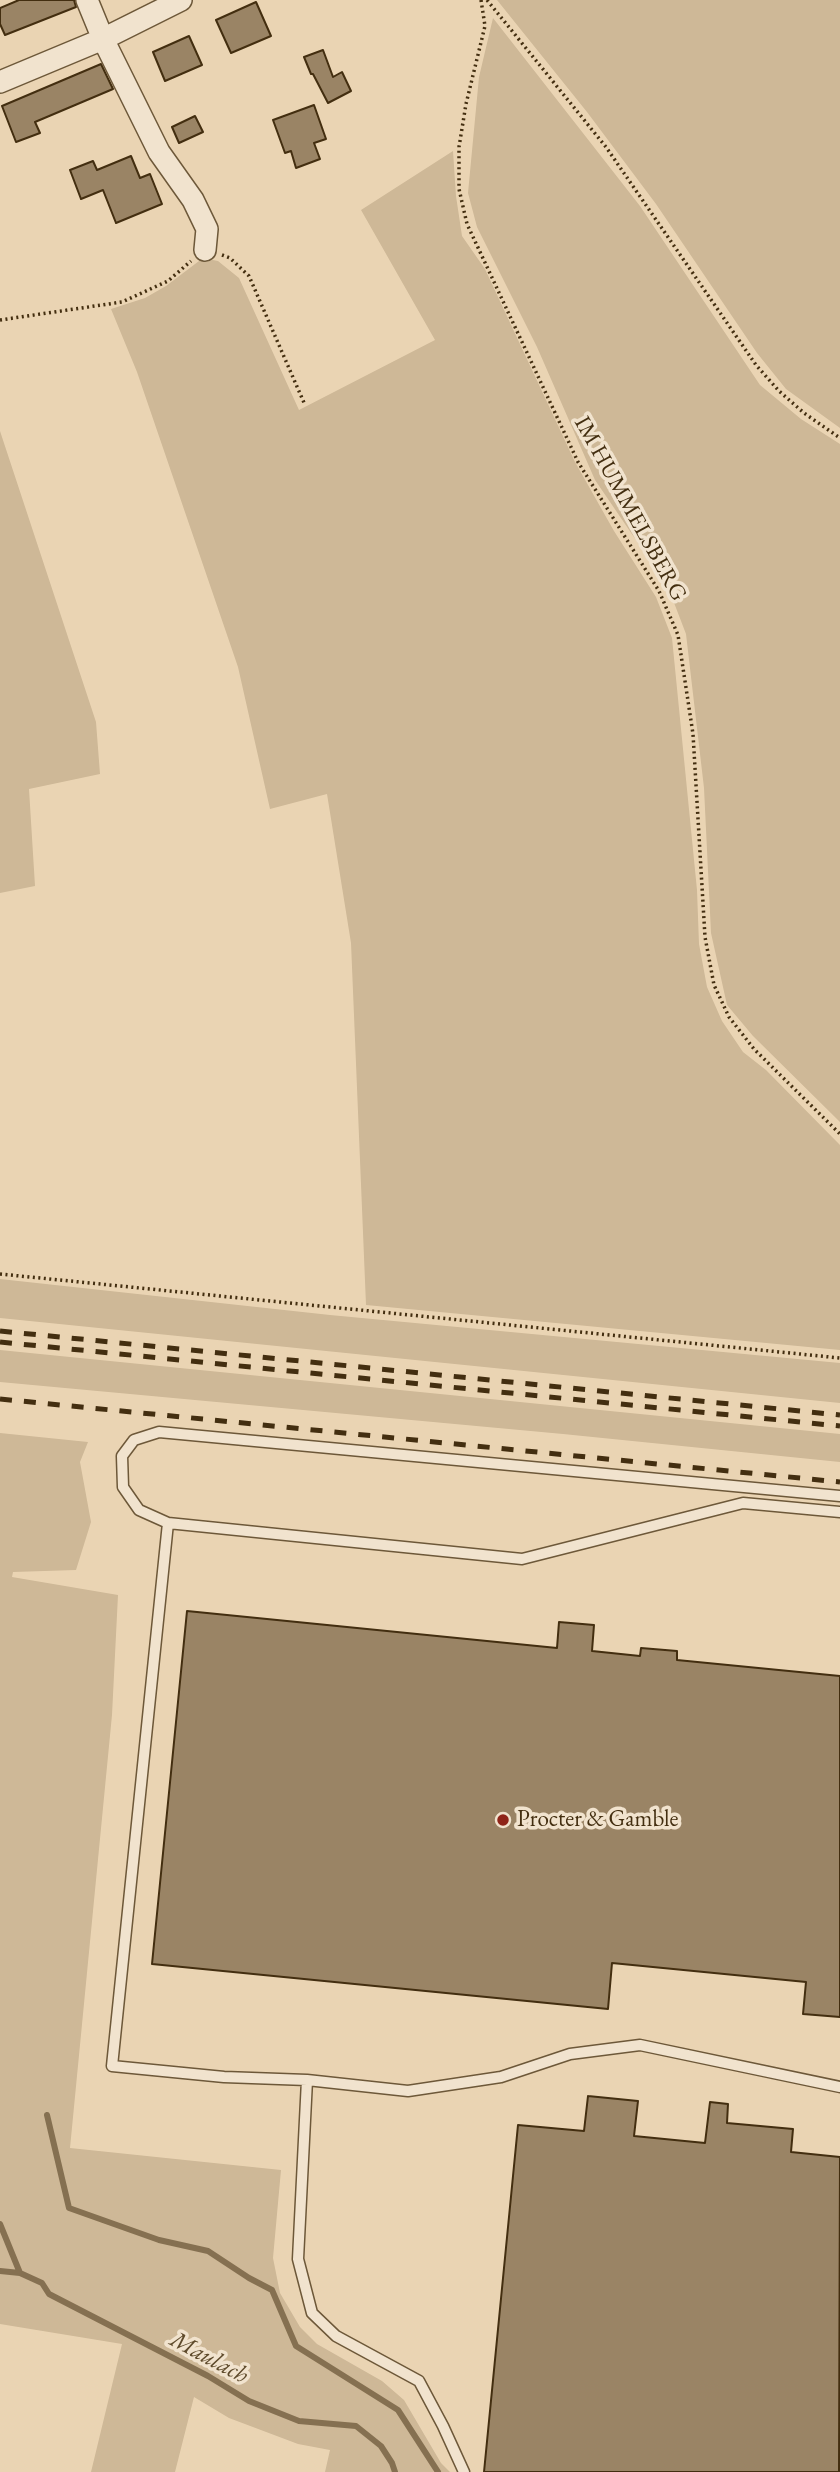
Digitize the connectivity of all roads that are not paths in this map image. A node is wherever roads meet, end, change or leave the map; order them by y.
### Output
1 (86, 0) edge
2 (181, 0) edge
3 (103, 39) junction
4 (0, 82) edge
5 (205, 250) road end
6 (840, 1496) edge
7 (840, 1512) edge
8 (168, 1523) junction
9 (307, 2080) junction
10 (840, 2087) edge
11 (464, 2472) edge

1 - 3 street
2 - 3 street
3 - 4 street
3 - 5 street
6 - 8 lane
7 - 8 lane
8 - 9 lane
9 - 10 lane
9 - 11 lane

